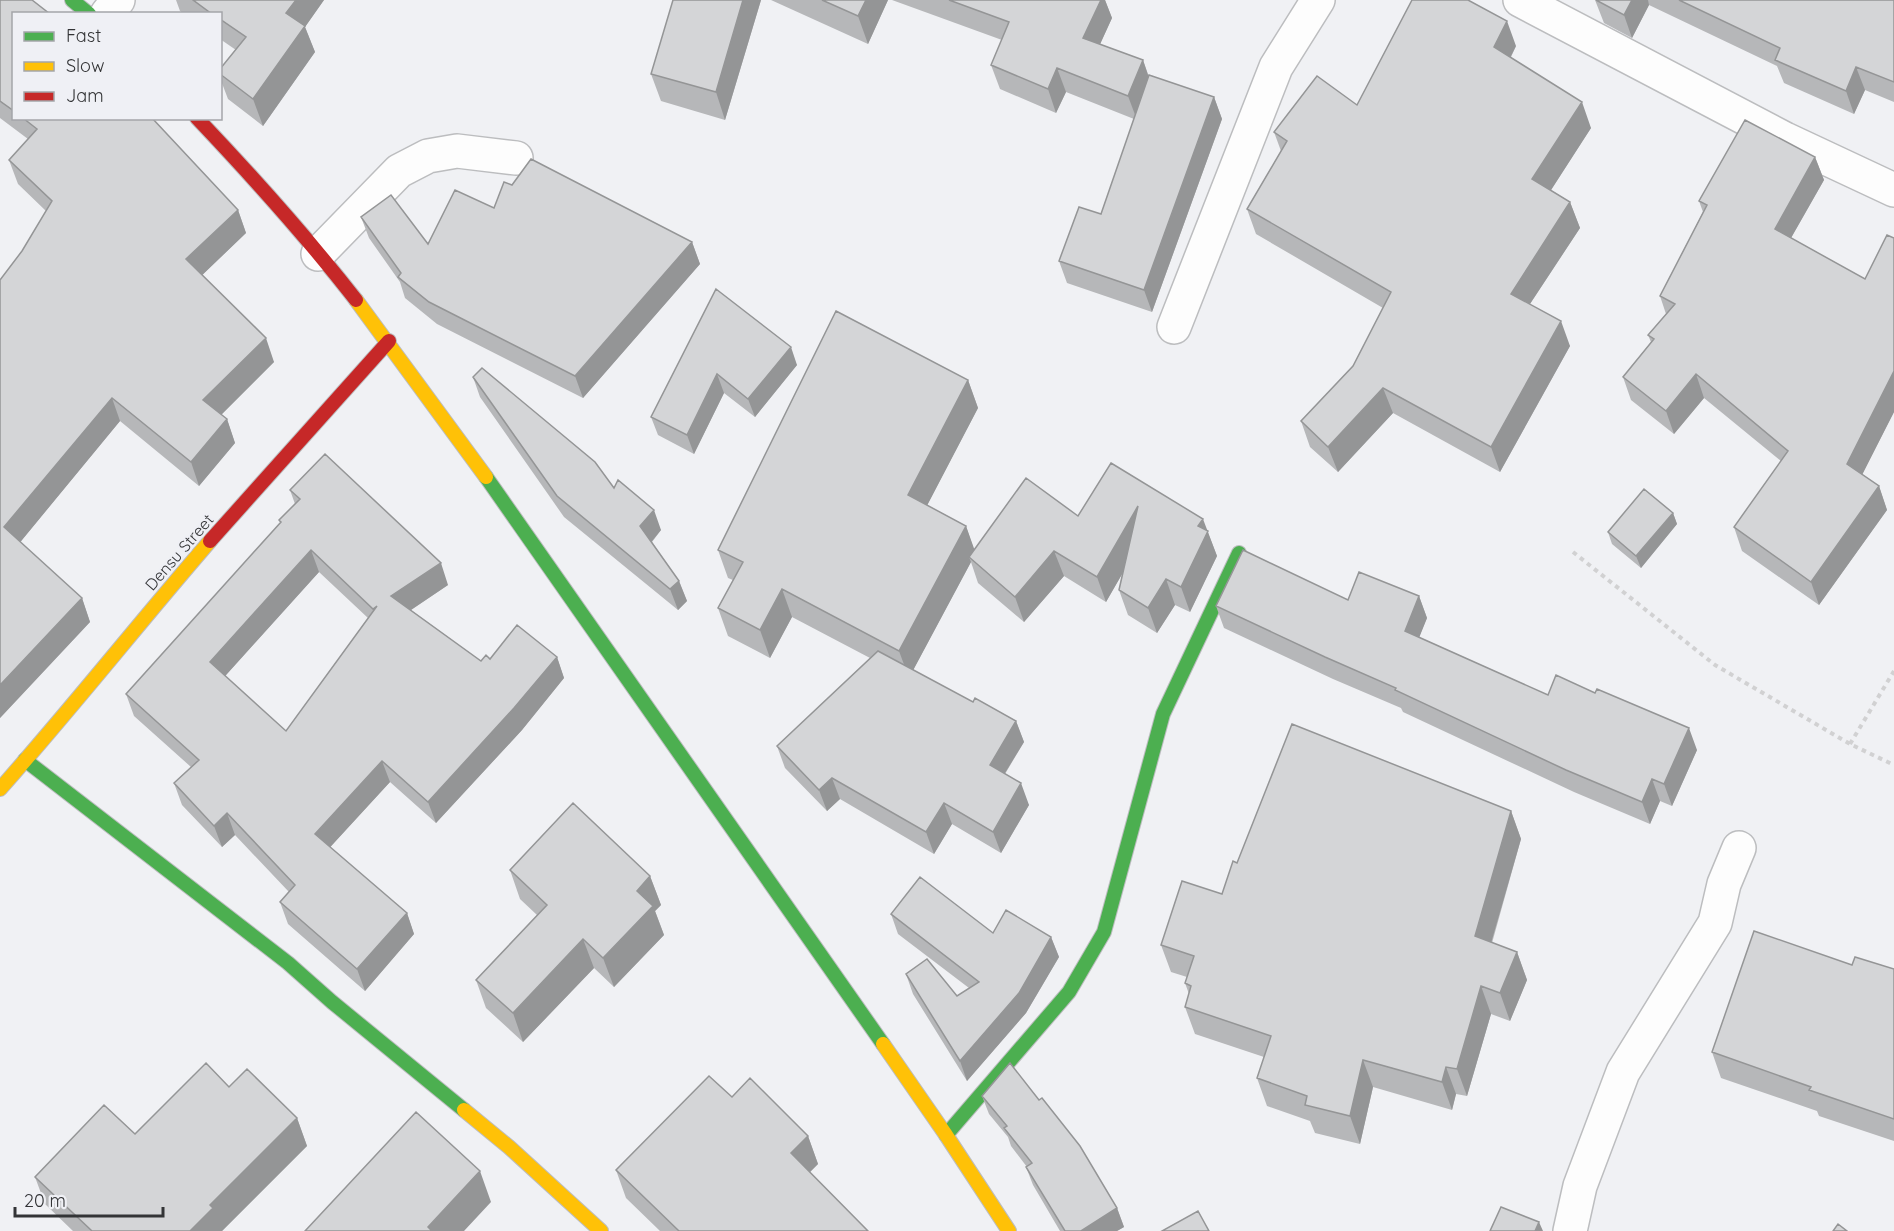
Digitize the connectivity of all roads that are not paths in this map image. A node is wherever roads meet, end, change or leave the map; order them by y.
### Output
1 (72, 0) edge
2 (1318, 0) edge
3 (1520, 0) edge
4 (87, 12) edge
5 (199, 120) edge
6 (516, 158) dead end
7 (1894, 190) edge
8 (318, 254) junction
9 (1174, 327) dead end
10 (389, 341) junction
11 (1239, 553) edge
12 (25, 760) junction
13 (0, 789) edge
14 (1739, 848) dead end
15 (946, 1135) junction
16 (601, 1231) edge
17 (1010, 1231) edge
18 (1570, 1231) edge

1 - 4 street
2 - 9 street
3 - 7 street
5 - 8 street
6 - 8 street
8 - 10 street
10 - 12 street, Densu Street
10 - 15 street
11 - 15 street
12 - 13 street, Densu Street
12 - 16 street
14 - 18 street
15 - 17 street

